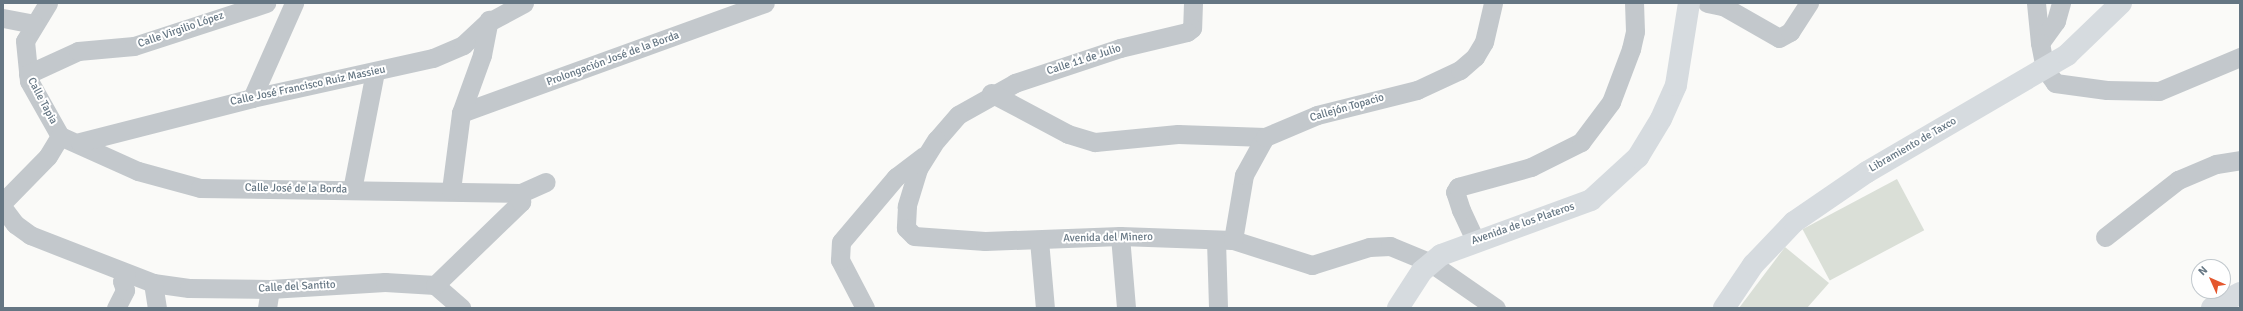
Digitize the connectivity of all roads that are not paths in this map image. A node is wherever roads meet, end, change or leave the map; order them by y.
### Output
1 (48, 3) edge
2 (266, 3) edge
3 (294, 3) edge
4 (498, 3) edge
5 (524, 3) edge
6 (765, 3) edge
7 (1193, 3) edge
8 (1492, 3) edge
9 (1634, 3) edge
10 (1689, 3) edge
11 (1707, 3) edge
12 (1809, 3) edge
13 (2036, 3) edge
14 (2061, 3) edge
15 (2121, 3) edge
16 (3, 18) edge
17 (487, 23) junction
18 (33, 24) junction
19 (2040, 43) junction
20 (2240, 57) edge
21 (2045, 69) junction
22 (375, 72) junction
23 (28, 74) junction
24 (991, 93) junction
25 (252, 98) junction
26 (461, 113) junction
27 (958, 115) joint
28 (60, 136) junction
29 (1265, 137) junction
30 (80, 142) junction
31 (926, 155) junction
32 (2240, 160) edge
33 (546, 182) dead end
34 (352, 190) junction
35 (450, 190) junction
36 (521, 193) junction
37 (3, 202) edge
38 (3, 208) edge
39 (1120, 236) junction
40 (2106, 237) dead end
41 (1039, 240) junction
42 (1225, 240) junction
43 (1475, 240) junction
44 (1431, 263) junction
45 (126, 274) junction
46 (153, 283) junction
47 (435, 285) junction
48 (270, 289) junction
49 (2240, 293) edge
50 (116, 308) edge
51 (157, 308) edge
52 (267, 308) edge
53 (461, 308) edge
54 (865, 308) edge
55 (1045, 308) edge
56 (1126, 308) edge
57 (1218, 308) edge
58 (1398, 308) edge
59 (1496, 308) edge
60 (1724, 308) edge
61 (2212, 308) edge

1 - 18 street, Calle Tapia
2 - 23 street, Calle Virgilio López
3 - 25 street
4 - 17 street
5 - 17 street, Calle José Francisco Ruiz Massieu
6 - 26 street, Prolongación José de la Borda
7 - 24 street, Calle 11 de Julio
8 - 29 street, Callejón Topacio
9 - 43 street
10 - 43 main road, Avenida de los Plateros
11 - 12 street
13 - 19 street
14 - 19 street
15 - 21 main road, Libramiento de Taxco
16 - 18 street
17 - 22 street, Calle José Francisco Ruiz Massieu
17 - 26 street
18 - 23 street, Calle Tapia
19 - 21 street
20 - 21 street
21 - 60 main road, Libramiento de Taxco
22 - 25 street, Calle José Francisco Ruiz Massieu
22 - 34 street
23 - 28 street, Calle Tapia
24 - 27 street, Calle 11 de Julio
24 - 29 street
25 - 30 street, Calle José Francisco Ruiz Massieu
26 - 35 street
27 - 31 street, Avenida del Minero
28 - 30 street, Calle Tapia
28 - 37 street
29 - 42 street
30 - 34 street, Calle José de la Borda
31 - 41 street, Avenida del Minero
31 - 54 street
32 - 40 street
33 - 36 street
34 - 35 street, Calle José de la Borda
35 - 36 street, Calle José de la Borda
36 - 47 street
38 - 45 street, Calle del Santito
39 - 41 street, Avenida del Minero
39 - 42 street, Avenida del Minero
39 - 56 street
41 - 55 street
42 - 44 street, Avenida del Minero
42 - 57 street
43 - 44 main road, Avenida de los Plateros
44 - 58 main road, Avenida de los Plateros
44 - 59 street, Avenida del Minero
45 - 46 street, Calle del Santito
45 - 50 street
46 - 48 street, Calle del Santito
46 - 51 street
47 - 48 street, Calle del Santito
47 - 53 street
48 - 52 street
49 - 61 main road

